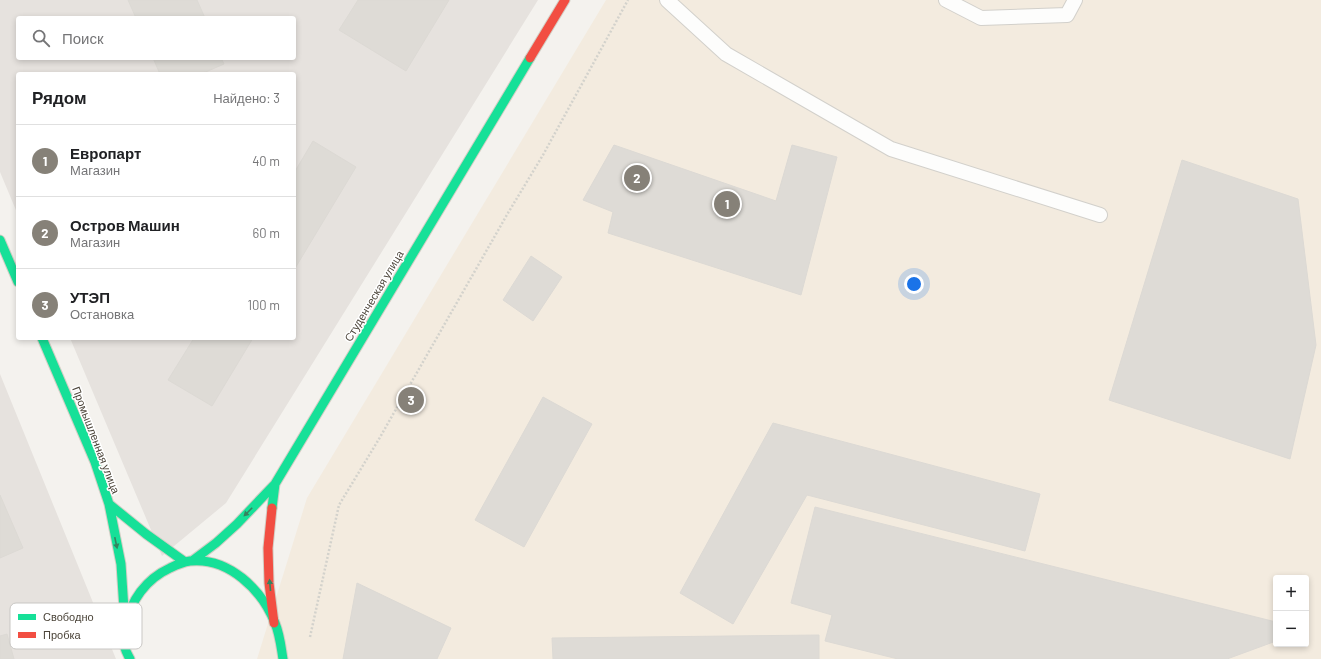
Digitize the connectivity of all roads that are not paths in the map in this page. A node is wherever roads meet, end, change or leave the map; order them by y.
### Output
1 (565, 0) edge
2 (667, 0) edge
3 (946, 0) edge
4 (1075, 0) edge
5 (1100, 215) dead end
6 (0, 240) edge
7 (16, 277) edge
8 (43, 340) edge
9 (275, 484) junction
10 (108, 504) junction
11 (189, 561) junction
12 (124, 603) edge
13 (132, 603) edge
14 (274, 623) junction
15 (126, 649) edge
16 (130, 659) edge
17 (283, 659) edge

1 - 9 main road, Студенческая улица
2 - 5 lane
3 - 4 lane
6 - 7 main road
8 - 10 main road, Промышленная улица
9 -> 11 main road
14 -> 9 main road, Студенческая улица
10 - 11 main road
10 -> 12 main road, Промышленная улица
11 - 13 main road
11 - 14 main road
14 - 17 main road
15 - 16 main road, Промышленная улица

